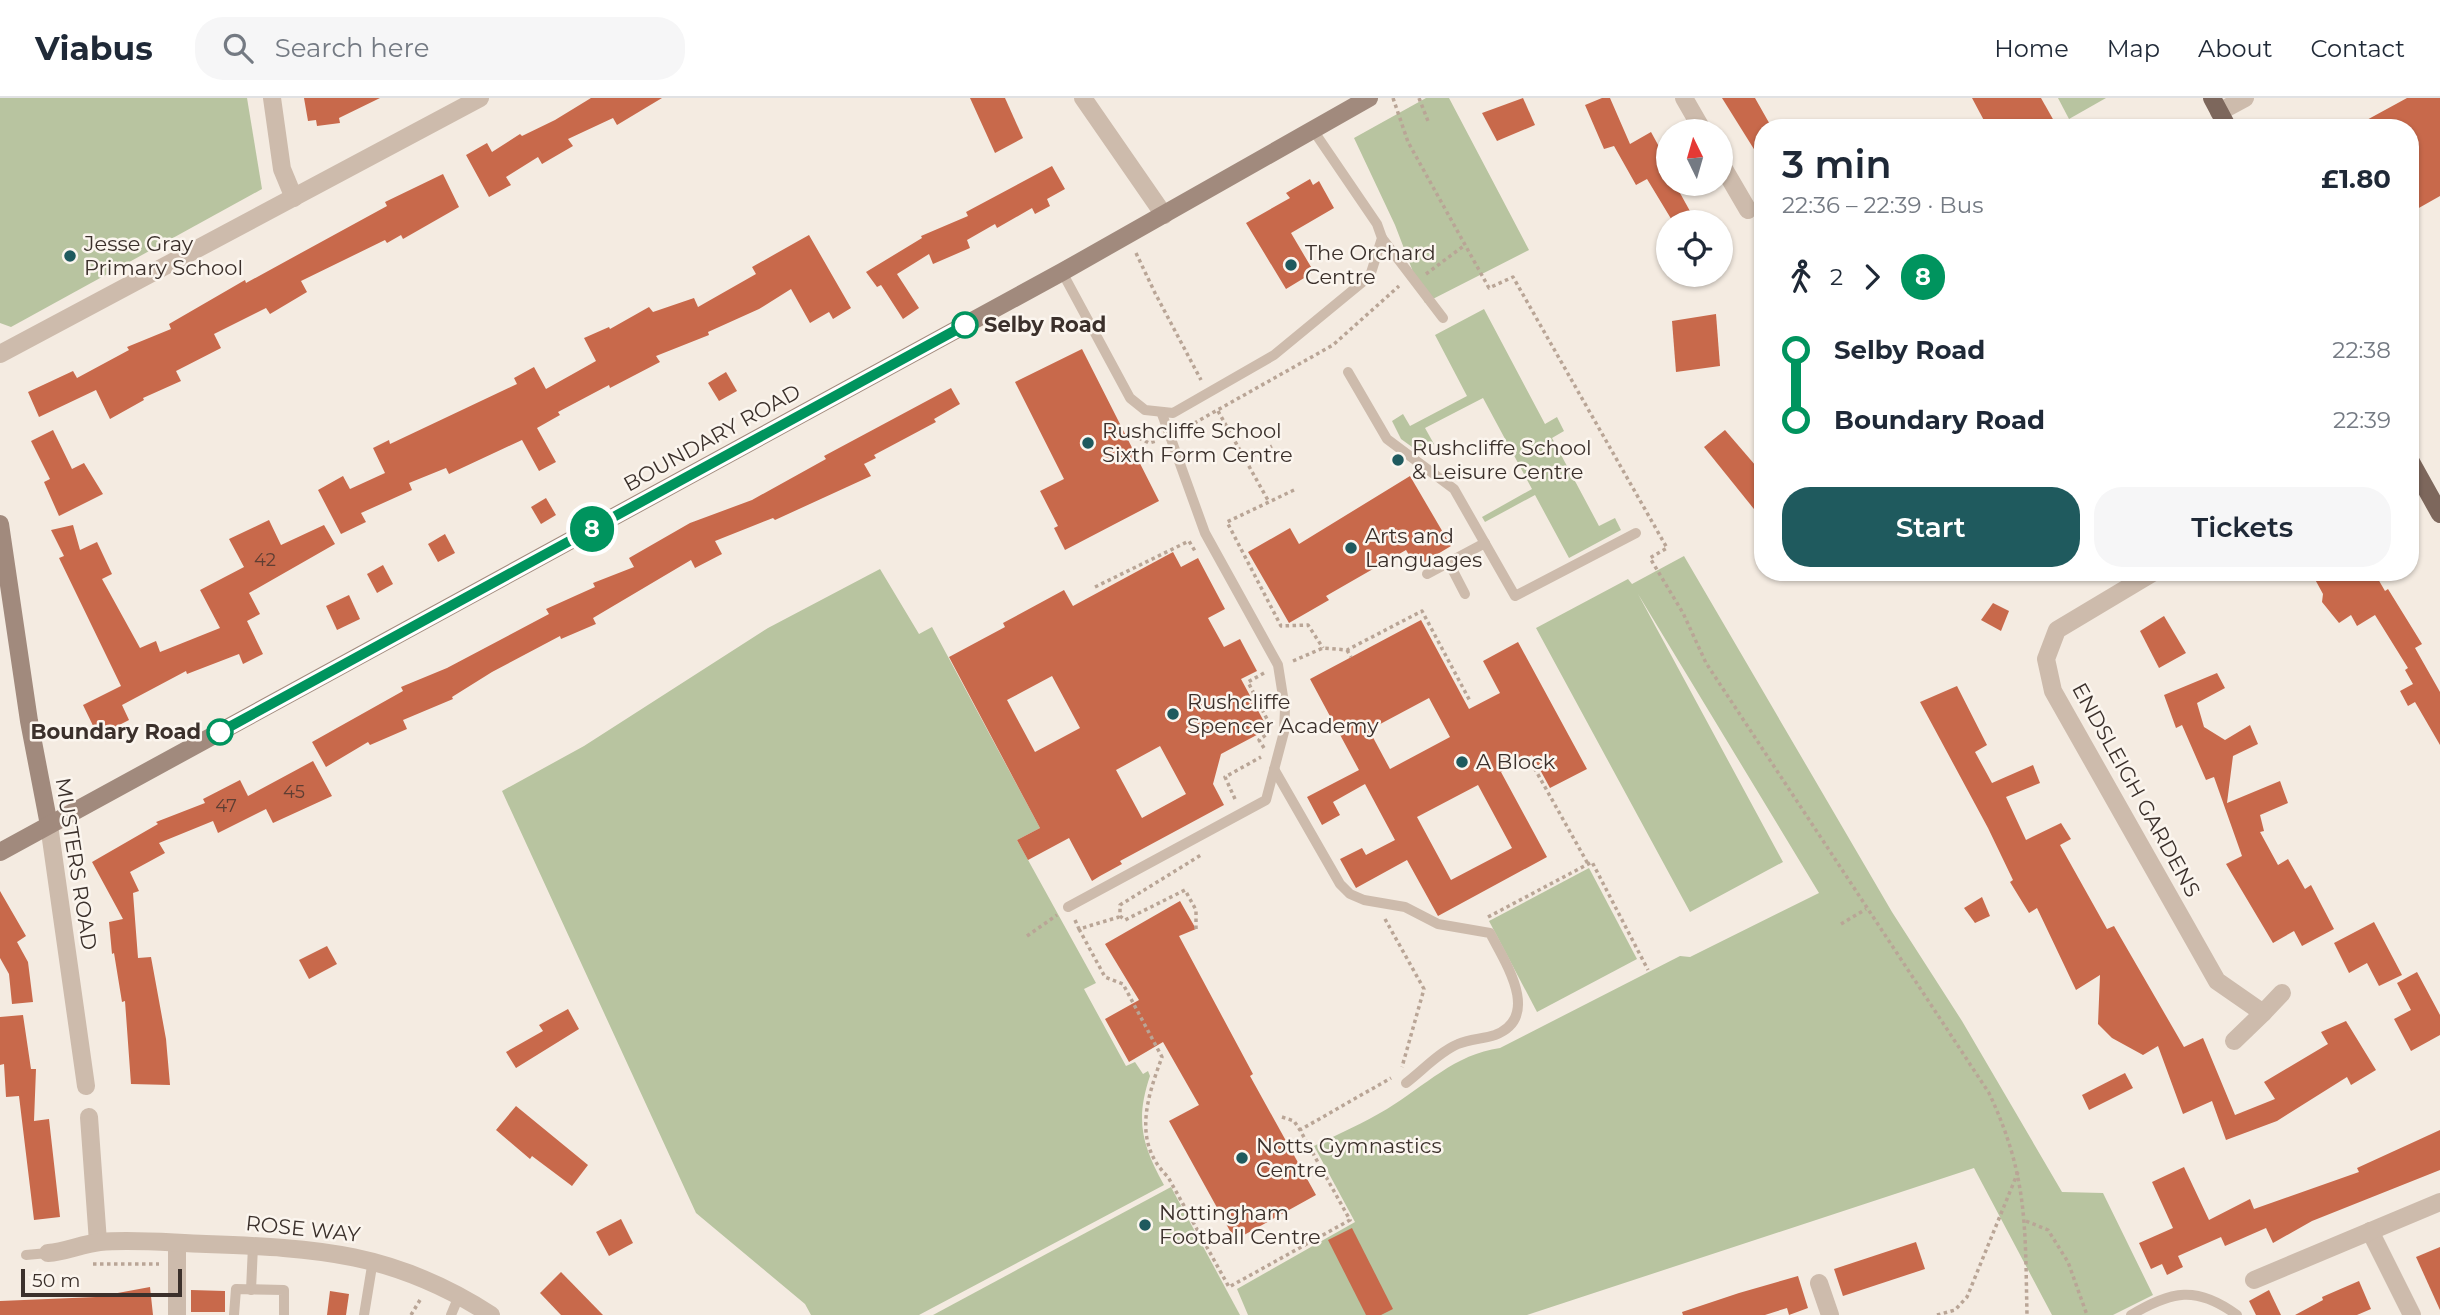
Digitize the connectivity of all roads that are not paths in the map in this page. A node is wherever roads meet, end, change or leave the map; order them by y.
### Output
1 (272, 98) edge
2 (480, 98) edge
3 (1083, 98) edge
4 (1369, 98) edge
5 (1684, 98) edge
6 (2245, 98) edge
7 (2220, 112) edge
8 (1696, 119) edge
9 (1313, 130) junction
10 (1733, 184) edge
11 (294, 198) junction
12 (1748, 210) dead end
13 (1164, 215) junction
14 (1382, 238) junction
15 (1062, 272) junction
16 (1443, 318) dead end
17 (0, 354) edge
18 (1348, 372) dead end
19 (1163, 414) junction
20 (2419, 476) edge
21 (2440, 513) edge
22 (0, 524) edge
23 (1636, 533) dead end
24 (1485, 543) junction
25 (1449, 563) junction
26 (1427, 575) dead end
27 (2139, 581) edge
28 (1465, 594) dead end
29 (1274, 769) junction
30 (49, 825) junction
31 (0, 852) edge
32 (1068, 907) road end
33 (2281, 993) dead end
34 (2263, 1013) junction
35 (2234, 1041) dead end
36 (1406, 1083) dead end
37 (86, 1086) dead end
38 (89, 1117) dead end
39 (2440, 1202) edge
40 (2370, 1231) junction
41 (98, 1242) junction
42 (177, 1243) junction
43 (253, 1246) junction
44 (48, 1253) joint
45 (26, 1255) dead end
46 (373, 1259) junction
47 (2253, 1280) dead end
48 (1819, 1283) dead end
49 (251, 1290) junction
50 (459, 1296) junction
51 (177, 1315) edge
52 (234, 1315) edge
53 (284, 1315) edge
54 (364, 1315) edge
55 (451, 1315) edge
56 (491, 1315) edge
57 (1830, 1315) edge
58 (2131, 1315) edge
59 (2237, 1315) edge
60 (2412, 1315) edge

1 - 11 street
2 - 11 street
3 - 13 street
4 - 9 street, BOUNDARY ROAD
5 - 8 street
6 - 7 street
9 - 13 street, BOUNDARY ROAD
9 - 14 lane
10 - 12 street
11 - 17 street
13 - 15 street, BOUNDARY ROAD
14 - 16 lane
14 - 19 lane
15 - 19 lane
15 - 30 street, BOUNDARY ROAD
18 - 24 lane
19 - 29 lane
20 - 21 main road
22 - 30 street, MUSTERS ROAD
23 - 24 lane
24 - 25 lane
25 - 26 lane
25 - 28 lane
27 - 34 street, ENDSLEIGH GARDENS
29 - 32 lane
29 - 36 lane
30 - 31 street, BOUNDARY ROAD
30 - 37 street, MUSTERS ROAD
33 - 34 street
34 - 35 street
38 - 41 street
39 - 40 street
40 - 47 street
40 - 60 street
41 - 42 street, ROSE WAY
41 - 44 street, ROSE WAY
42 - 43 street, ROSE WAY
42 - 51 street
43 - 46 street, ROSE WAY
43 - 49 lane
44 - 45 lane
46 - 50 street, ROSE WAY
46 - 54 lane
48 - 57 street
49 - 52 lane
49 - 53 lane
50 - 55 lane
50 - 56 street, ROSE WAY
58 - 59 lane

